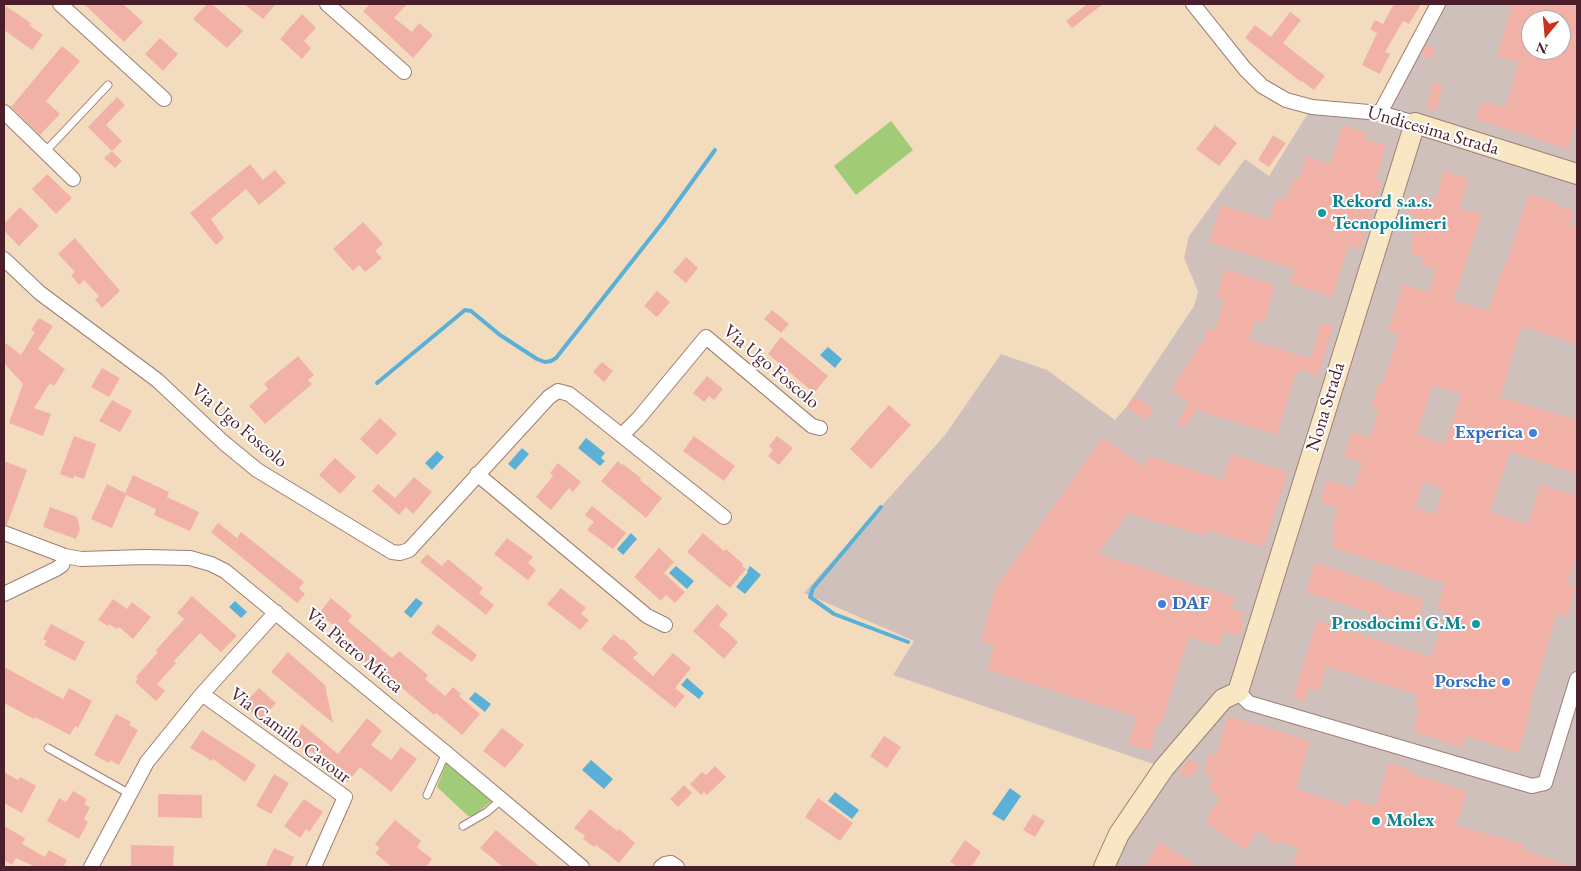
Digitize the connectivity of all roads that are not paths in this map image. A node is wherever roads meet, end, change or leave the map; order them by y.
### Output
1 (60, 4) edge
2 (327, 4) edge
3 (1193, 4) edge
4 (1438, 4) edge
5 (404, 72) dead end
6 (108, 85) dead end
7 (164, 99) dead end
8 (4, 112) edge
9 (1380, 113) junction
10 (1415, 123) junction
11 (45, 152) junction
12 (1577, 174) edge
13 (73, 179) dead end
14 (4, 259) edge
15 (820, 428) dead end
16 (622, 435) junction
17 (477, 474) junction
18 (724, 517) dead end
19 (4, 533) edge
20 (65, 556) junction
21 (4, 594) edge
22 (276, 612) junction
23 (665, 625) dead end
24 (1577, 679) edge
25 (1238, 692) junction
26 (202, 694) junction
27 (48, 748) dead end
28 (446, 753) junction
29 (130, 794) junction
30 (427, 795) dead end
31 (502, 799) junction
32 (463, 826) dead end
33 (578, 866) edge
34 (91, 867) edge
35 (314, 867) edge
36 (661, 867) edge
37 (677, 867) edge
38 (1104, 867) edge

1 - 7 street
2 - 5 street
3 - 9 street, Undicesima Strada
4 - 9 street
6 - 11 lane
8 - 11 street
9 - 10 street, Undicesima Strada
10 - 12 street, Undicesima Strada
10 - 25 street, Nona Strada
11 - 13 street
14 - 17 street, Via Ugo Foscolo
15 - 16 street, Via Ugo Foscolo
16 - 17 street, Via Ugo Foscolo
16 - 18 street, Via Ugo Foscolo
17 - 23 street
19 - 20 street, Via Pietro Micca
20 - 21 street
20 - 22 street, Via Pietro Micca
22 - 26 street, Via Camillo Cavour
22 - 28 street, Via Pietro Micca
24 - 25 street
25 - 38 street
26 - 29 street, Via Camillo Cavour
26 - 35 street, Via Camillo Cavour
27 - 29 lane
28 - 30 lane
28 - 31 street, Via Pietro Micca
29 - 34 street, Via Camillo Cavour
31 - 32 lane
31 - 33 street, Via Pietro Micca
36 - 37 street

